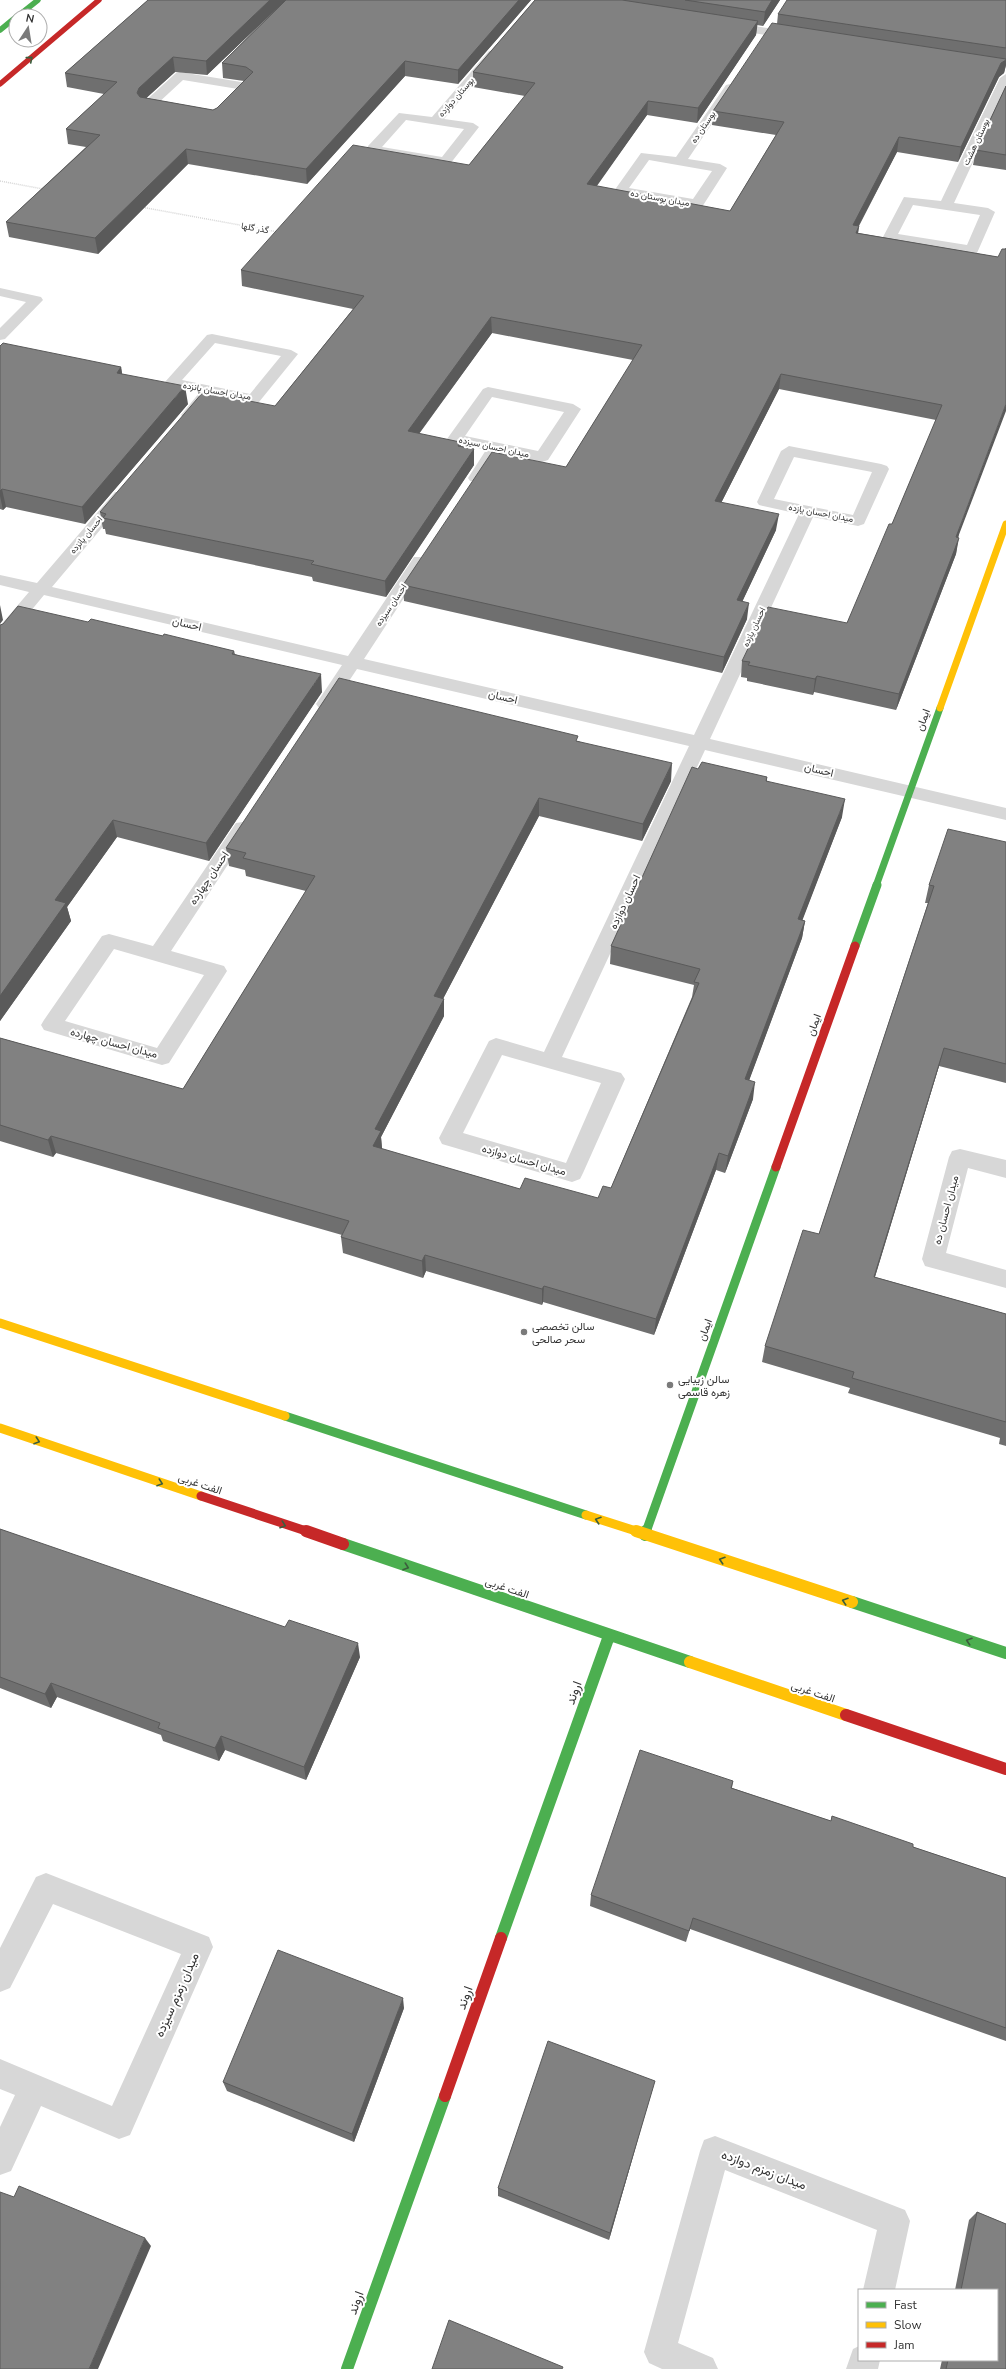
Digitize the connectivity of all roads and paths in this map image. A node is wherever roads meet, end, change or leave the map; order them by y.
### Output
1 (38, 0) edge
2 (99, 0) edge
3 (28, 8) edge
4 (775, 19) dead end
5 (8, 24) edge
6 (713, 24) edge
7 (0, 30) edge
8 (767, 32) junction
9 (805, 38) edge
10 (503, 42) edge
11 (758, 45) edge
12 (222, 70) edge
13 (736, 77) edge
14 (1006, 78) edge
15 (211, 81) junction
16 (0, 84) edge
17 (435, 121) junction
18 (680, 161) junction
19 (0, 181) edge
20 (47, 190) edge
21 (946, 205) junction
22 (134, 206) edge
23 (283, 233) edge
24 (0, 292) edge
25 (0, 336) edge
26 (210, 390) junction
27 (180, 426) edge
28 (496, 447) junction
29 (133, 481) edge
30 (466, 493) edge
31 (808, 511) junction
32 (1006, 524) edge
33 (431, 545) edge
34 (0, 580) edge
35 (40, 590) junction
36 (0, 637) edge
37 (353, 662) junction
38 (314, 721) edge
39 (699, 742) junction
40 (910, 791) junction
41 (254, 812) edge
42 (1006, 814) edge
43 (158, 955) junction
44 (550, 1061) junction
45 (1006, 1169) edge
46 (1006, 1278) edge
47 (0, 1324) edge
48 (0, 1428) edge
49 (645, 1535) junction
50 (609, 1636) junction
51 (1006, 1653) edge
52 (1006, 1769) edge
53 (0, 1978) edge
54 (0, 2074) edge
55 (34, 2089) junction
56 (0, 2160) edge
57 (879, 2289) edge
58 (347, 2369) edge
59 (702, 2369) edge

1 - 3 main road
16 -> 2 main road
4 - 8 street
5 - 7 main road
6 - 8 street
8 - 9 street
8 - 11 street
10 - 17 street, بوستان دوازده
12 - 15 street
13 - 18 street, بوستان ده
14 - 21 street, بوستان هشت
15 - 15 street
17 - 17 street
18 - 18 street, میدان بوستان ده
19 - 20 path
21 - 21 street
22 - 23 path, گذر گلها
24 - 25 street
26 - 26 street, میدان احسان پانزده
26 - 27 street
28 - 28 street, میدان احسان سیزده
28 - 30 street
29 - 35 street, احسان پانزده
31 - 31 street, میدان احسان یازده
31 - 39 street, احسان یازده
32 - 40 main road, ایمان
33 - 37 street, احسان سیزده
34 - 35 street, احسان
35 - 36 street, احسان پانزده
35 - 37 street, احسان
37 - 38 street
37 - 39 street, احسان
39 - 40 street, احسان
39 - 44 street, احسان دوازده
40 - 42 street, احسان
40 - 49 main road, ایمان
41 - 43 street, احسان چهارده
43 - 43 street, میدان احسان چهارده
44 - 44 street, میدان احسان دوازده
45 - 46 street, میدان احسان ده
49 -> 47 main road
48 -> 50 main road, الفت غربی
51 -> 49 main road
50 - 52 main road, الفت غربی
50 - 58 main road, اروند
53 - 55 street, میدان زمزم سیزده
54 - 55 street, میدان زمزم سیزده
55 - 56 street
57 - 59 street, میدان زمزم دوازده

